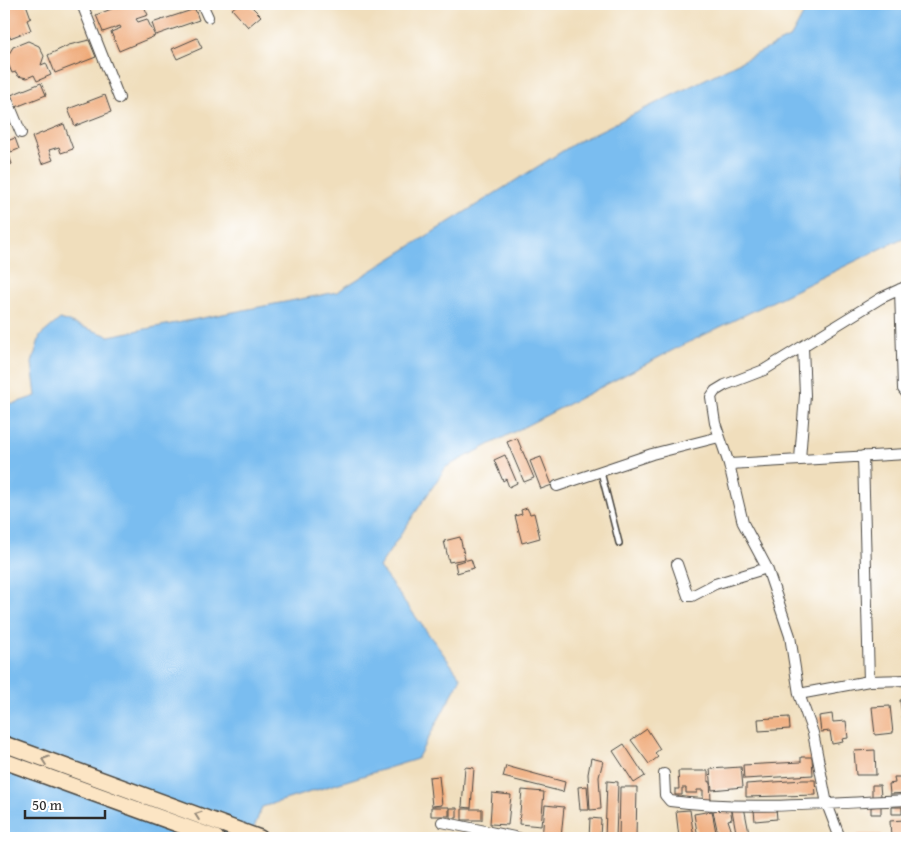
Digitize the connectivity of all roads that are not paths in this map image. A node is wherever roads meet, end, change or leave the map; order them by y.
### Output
1 (82, 4) edge
2 (202, 4) edge
3 (208, 17) dead end
4 (4, 92) edge
5 (120, 98) dead end
6 (21, 133) dead end
7 (904, 288) edge
8 (803, 347) junction
9 (907, 394) edge
10 (719, 437) junction
11 (907, 454) edge
12 (864, 456) junction
13 (800, 459) junction
14 (729, 464) junction
15 (601, 471) junction
16 (556, 486) dead end
17 (619, 543) dead end
18 (678, 564) dead end
19 (767, 568) junction
20 (907, 680) edge
21 (869, 681) junction
22 (799, 694) junction
23 (4, 744) edge
24 (4, 760) edge
25 (664, 774) dead end
26 (907, 800) edge
27 (827, 804) junction
28 (442, 822) dead end
29 (216, 838) edge
30 (260, 838) edge
31 (519, 838) edge
32 (840, 838) edge

1 - 5 street
2 - 3 street
4 - 6 street
7 - 8 street
7 - 9 street
8 - 10 street
8 - 13 street
10 - 14 street
10 - 15 street
11 - 12 street
12 - 13 street
12 - 21 street
13 - 14 street
14 - 19 street
15 - 16 street
15 - 17 lane
18 - 19 street
19 - 22 street
20 - 21 street
21 - 22 street
22 - 27 street
30 -> 23 main road
24 - 29 main road
25 - 27 street
26 - 27 street
27 - 32 street
28 - 31 street

